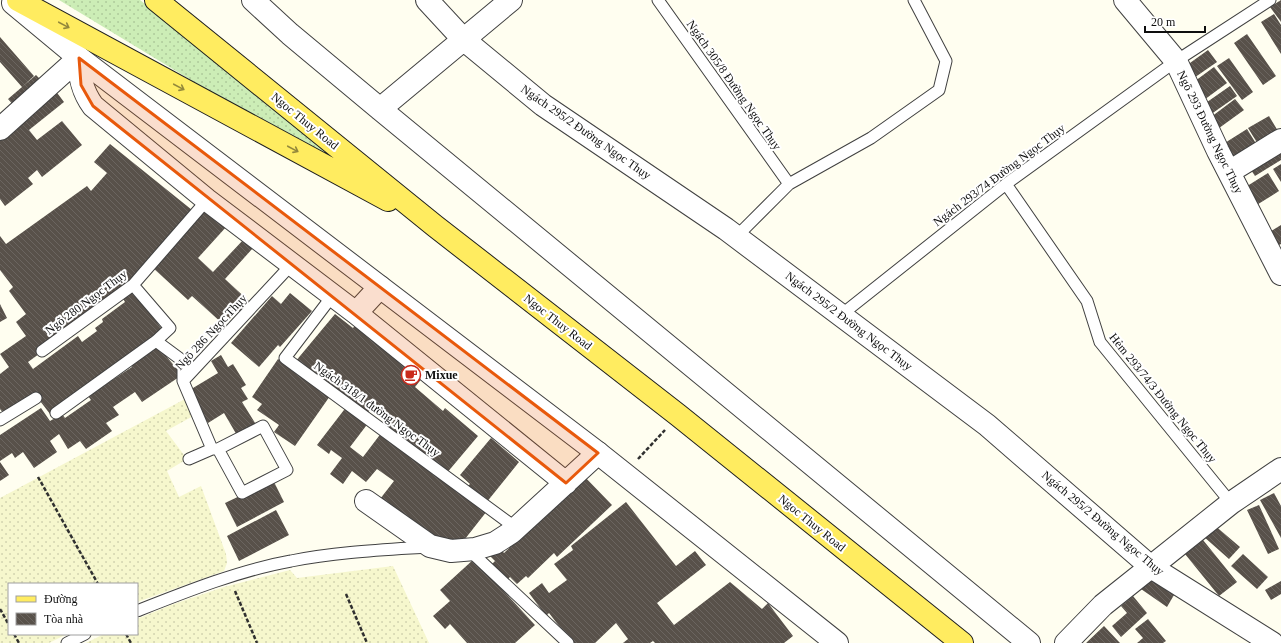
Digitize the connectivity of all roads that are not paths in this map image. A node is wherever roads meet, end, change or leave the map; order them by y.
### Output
1 (8, 0) edge
2 (18, 0) edge
3 (156, 0) edge
4 (254, 0) edge
5 (427, 0) edge
6 (511, 0) edge
7 (658, 0) edge
8 (914, 0) edge
9 (1125, 0) edge
10 (1270, 0) edge
11 (463, 39) junction
12 (79, 58) junction
13 (1176, 61) junction
14 (380, 109) junction
15 (0, 129) edge
16 (1281, 140) edge
17 (1229, 172) junction
18 (789, 184) junction
19 (1006, 184) junction
20 (207, 200) junction
21 (434, 226) junction
22 (736, 237) junction
23 (292, 264) junction
24 (1281, 274) edge
25 (133, 285) junction
26 (380, 287) junction
27 (333, 295) junction
28 (356, 313) junction
29 (841, 315) junction
30 (156, 341) junction
31 (42, 351) dead end
32 (183, 381) junction
33 (36, 398) dead end
34 (56, 413) dead end
35 (0, 420) edge
36 (215, 449) junction
37 (598, 453) junction
38 (189, 459) dead end
39 (1281, 469) edge
40 (566, 483) junction
41 (366, 502) dead end
42 (1231, 503) junction
43 (516, 528) junction
44 (430, 546) junction
45 (469, 550) junction
46 (1151, 567) junction
47 (138, 611) edge
48 (83, 635) edge
49 (67, 643) edge
50 (568, 643) edge
51 (837, 643) edge
52 (962, 643) edge
53 (1029, 643) edge
54 (1066, 643) edge
55 (1272, 643) edge

1 - 12 street
2 -> 21 main road
3 - 21 main road, Ngoc Thuy Road
4 - 14 street
5 - 11 street, Ngách 295/2 Đường Ngọc Thụy
6 - 11 street
7 - 18 lane, Ngách 305/8 Đường Ngọc Thụy
8 - 18 lane
9 - 13 street, Ngõ 293 Đường Ngọc Thụy
10 - 13 lane, Ngách 293/74 Đường Ngọc Thụy
11 - 14 street
11 - 22 street, Ngách 295/2 Đường Ngọc Thụy
12 - 15 street
12 - 20 street
12 - 26 street
13 - 17 street, Ngõ 293 Đường Ngọc Thụy
13 - 19 lane, Ngách 293/74 Đường Ngọc Thụy
14 - 53 street
16 - 17 street
17 - 24 street, Ngõ 293 Đường Ngọc Thụy
18 - 22 lane
19 - 29 lane, Ngách 293/74 Đường Ngọc Thụy
19 - 42 lane, Hẻm 293/74/3 Đường Ngọc Thụy
20 - 23 street
20 - 25 lane, Ngõ 280 Ngọc Thụy
21 - 52 main road, Ngoc Thuy Road
22 - 29 street, Ngách 295/2 Đường Ngọc Thụy
23 - 27 street
23 - 32 lane, Ngõ 286 Ngọc Thụy
25 - 30 lane
25 - 31 lane, Ngõ 280 Ngọc Thụy
26 - 28 street
26 - 37 street
27 - 28 street
27 - 43 lane, Ngách 318/1 đường Ngọc Thụy
28 - 40 street
29 - 46 street, Ngách 295/2 Đường Ngọc Thụy
30 - 32 lane
30 - 34 lane
32 - 36 lane, Ngõ 286 Ngọc Thụy
33 - 35 lane
36 - 36 lane
36 - 38 lane
37 - 40 street
37 - 51 street
39 - 42 street
40 - 43 street
41 - 44 street
42 - 46 street
43 - 45 street
44 - 45 street
44 - 47 lane
45 - 50 lane
46 - 54 street
46 - 55 street, Ngách 295/2 Đường Ngọc Thụy
48 - 49 lane

